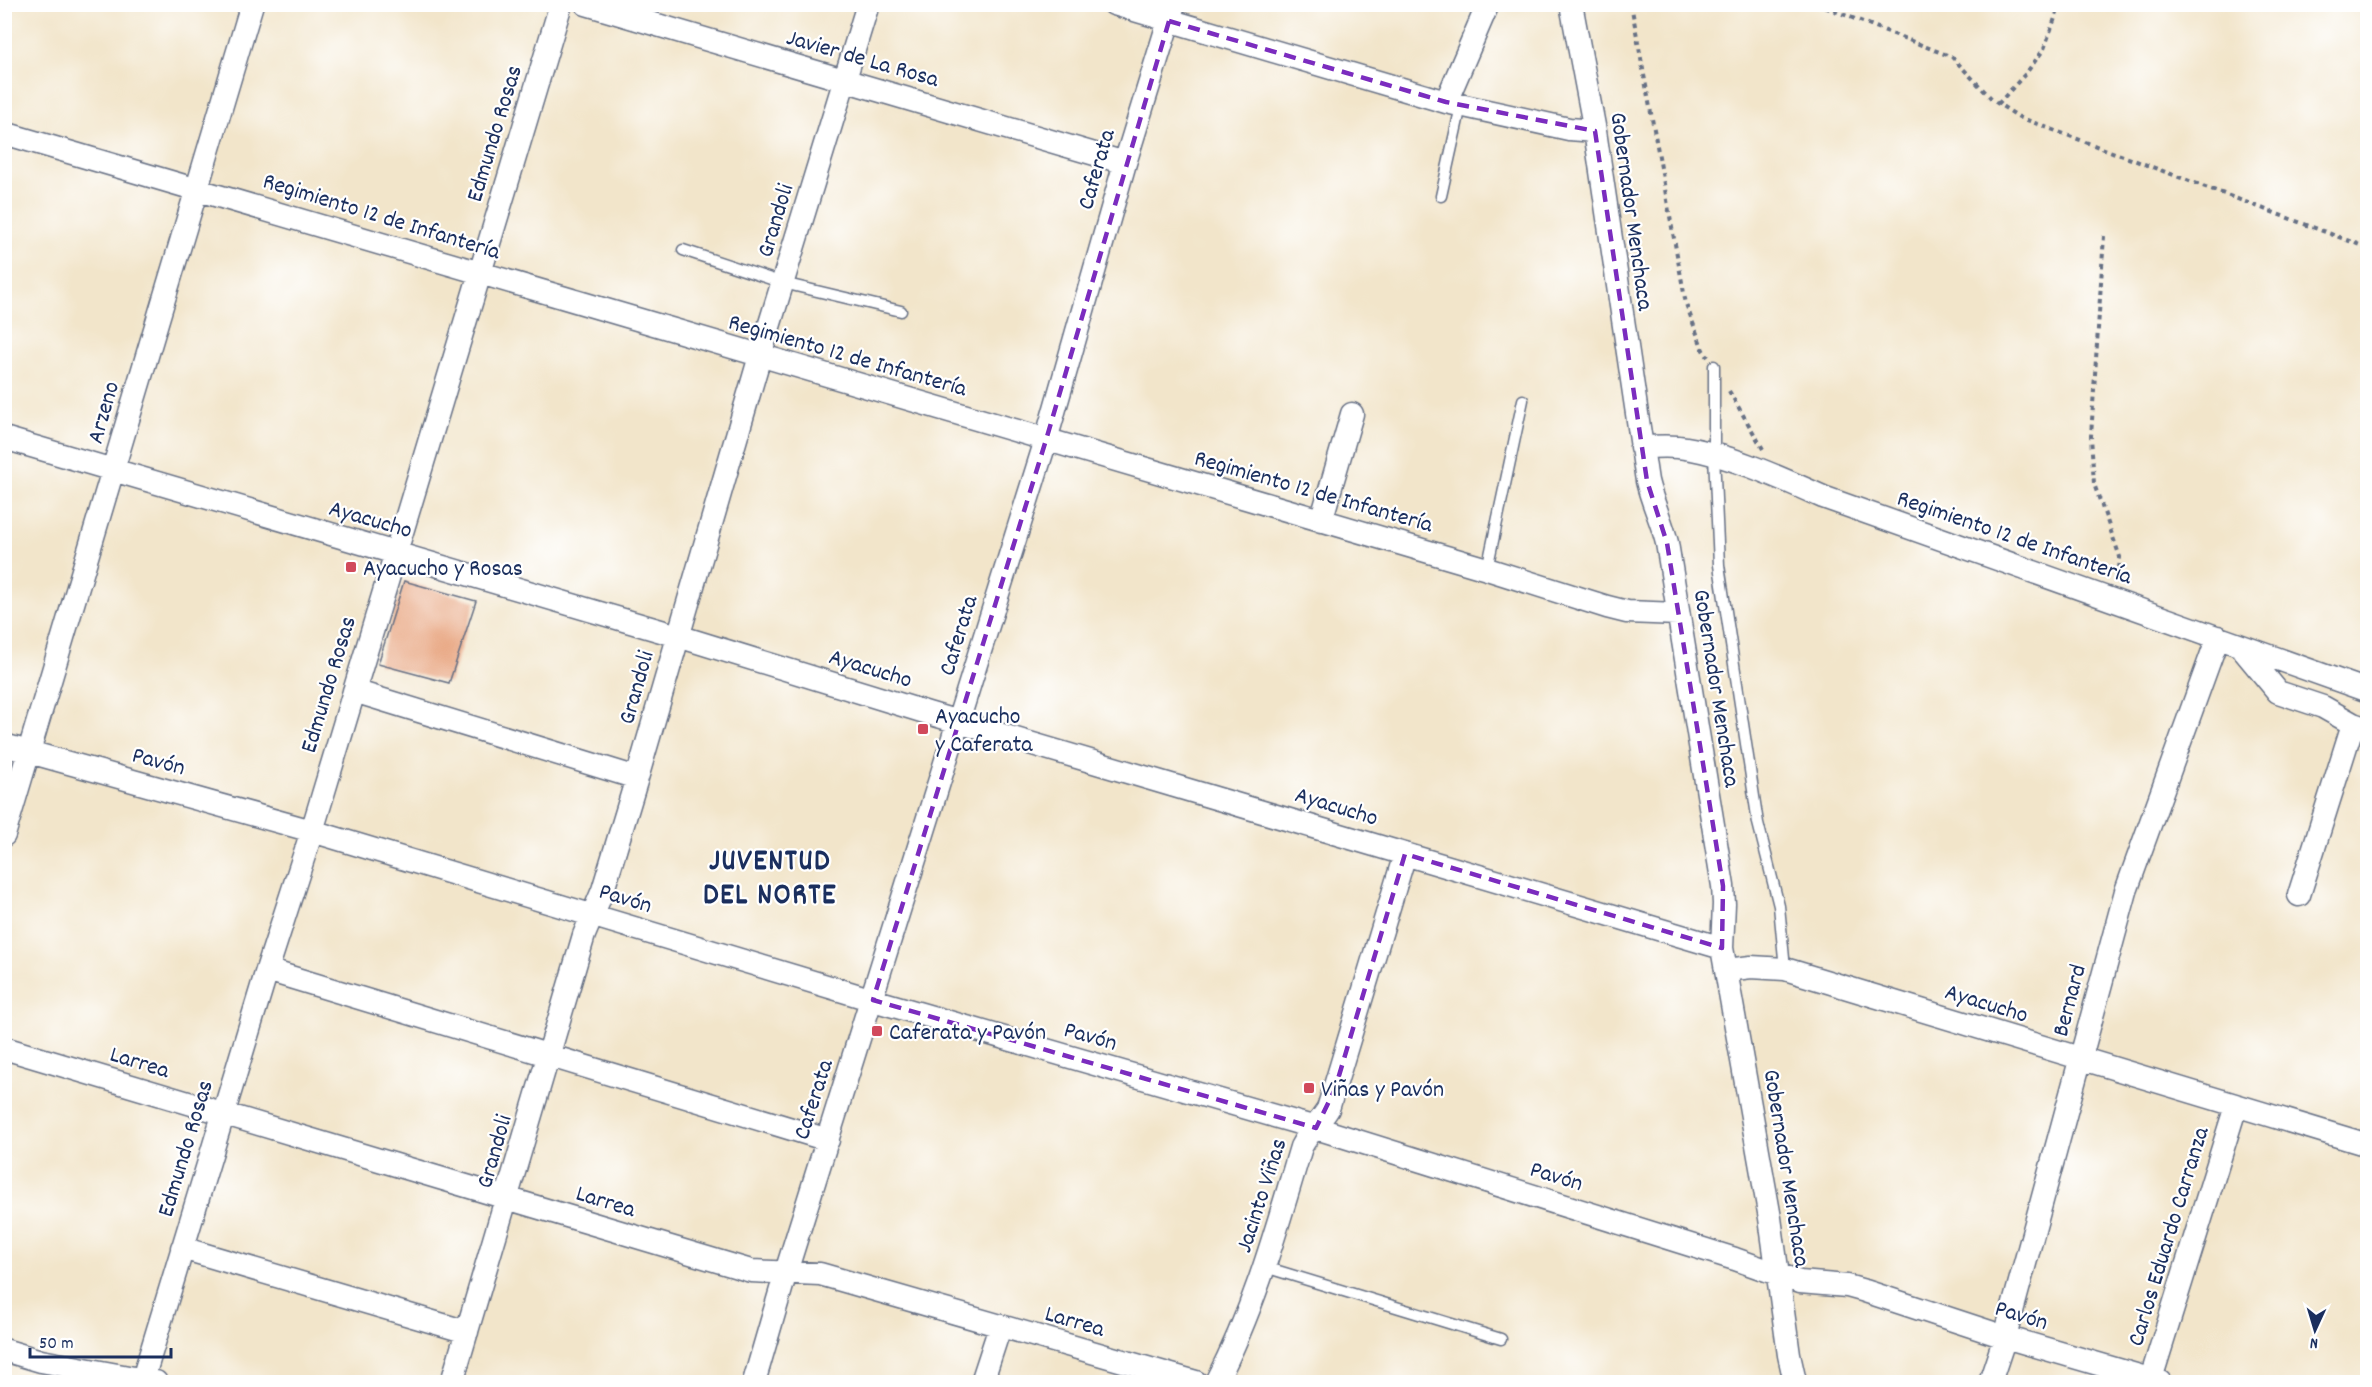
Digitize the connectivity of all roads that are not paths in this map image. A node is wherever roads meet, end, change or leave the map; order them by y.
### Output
1 (252, 4) edge
2 (561, 4) edge
3 (586, 4) edge
4 (868, 4) edge
5 (1114, 4) edge
6 (1488, 4) edge
7 (1571, 4) edge
8 (1171, 13) edge
9 (846, 80) junction
10 (1453, 104) junction
11 (1595, 131) junction
12 (4, 133) edge
13 (1125, 163) junction
14 (196, 188) junction
15 (1441, 196) dead end
16 (683, 250) dead end
17 (479, 272) junction
18 (783, 283) junction
19 (901, 311) dead end
20 (760, 356) junction
21 (1714, 366) road end
22 (1523, 400) dead end
23 (1352, 414) dead end
24 (4, 438) edge
25 (1046, 440) junction
26 (1641, 447) junction
27 (1714, 455) junction
28 (113, 472) junction
29 (1321, 521) junction
30 (395, 553) junction
31 (1487, 569) junction
32 (1678, 614) junction
33 (678, 636) junction
34 (2218, 637) junction
35 (2240, 646) junction
36 (354, 691) junction
37 (2367, 691) edge
38 (959, 720) junction
39 (2360, 726) edge
40 (4, 745) edge
41 (29, 753) junction
42 (637, 777) junction
43 (312, 831) junction
44 (4, 835) edge
45 (1405, 854) junction
46 (2299, 895) dead end
47 (592, 915) junction
48 (1722, 948) junction
49 (1785, 969) junction
50 (267, 970) junction
51 (1727, 970) junction
52 (873, 1000) junction
53 (4, 1048) edge
54 (548, 1056) junction
55 (2081, 1059) junction
56 (2236, 1106) junction
57 (223, 1115) junction
58 (1316, 1128) junction
59 (828, 1140) junction
60 (2367, 1145) edge
61 (508, 1198) junction
62 (182, 1248) junction
63 (1265, 1267) junction
64 (786, 1272) junction
65 (1778, 1274) junction
66 (1000, 1326) junction
67 (467, 1332) junction
68 (2005, 1337) junction
69 (1502, 1339) dead end
70 (4, 1350) edge
71 (40, 1372) edge
72 (149, 1381) edge
73 (2154, 1382) edge
74 (452, 1383) edge
75 (754, 1383) edge
76 (982, 1383) edge
77 (1196, 1383) edge
78 (1216, 1383) edge
79 (1795, 1383) edge
80 (1990, 1383) edge

1 - 14 street, Arzeno
2 - 17 street, Edmundo Rosas
3 - 9 street, Javier de La Rosa
4 - 9 street, Grandoli
5 - 8 street
6 - 10 street
7 - 11 street, Gobernador Menchaca
8 - 10 street
8 - 13 street, Caferata
9 - 13 street, Javier de La Rosa
9 - 18 street, Grandoli
10 - 11 street
10 - 15 lane
11 - 26 street, Gobernador Menchaca
12 - 14 street, Regimiento 12 de Infantería
13 - 25 street, Caferata
14 - 17 street, Regimiento 12 de Infantería
14 - 28 street, Arzeno
16 - 18 lane
17 - 20 street, Regimiento 12 de Infantería
17 - 30 street, Edmundo Rosas
18 - 19 lane
18 - 20 street, Grandoli
20 - 25 street, Regimiento 12 de Infantería
20 - 33 street, Grandoli
21 - 27 lane
22 - 31 lane
23 - 29 street
24 - 28 street, Ayacucho
25 - 29 street, Regimiento 12 de Infantería
25 - 38 street, Caferata
26 - 27 street, Regimiento 12 de Infantería
26 - 32 street, Gobernador Menchaca
27 - 34 street, Regimiento 12 de Infantería
27 - 49 lane
28 - 30 street, Ayacucho
28 - 41 street, Arzeno
29 - 31 street, Regimiento 12 de Infantería
30 - 33 street, Ayacucho
30 - 36 street, Edmundo Rosas
31 - 32 street, Regimiento 12 de Infantería
32 - 48 street, Gobernador Menchaca
33 - 38 street, Ayacucho
33 - 42 street, Grandoli
34 - 35 street, Regimiento 12 de Infantería
34 - 55 street, Bernard
35 - 37 street, Regimiento 12 de Infantería
35 - 39 street
36 - 42 street
36 - 43 street, Edmundo Rosas
38 - 45 street, Ayacucho
38 - 52 street, Caferata
39 - 46 street
40 - 41 street, Pavón
41 - 43 street, Pavón
41 - 44 street, Arzeno
42 - 47 street, Grandoli
43 - 47 street, Pavón
43 - 50 street, Edmundo Rosas
45 - 48 street, Ayacucho
45 - 58 street, Jacinto Viñas
47 - 52 street, Pavón
47 - 54 street, Grandoli
48 - 51 street, Gobernador Menchaca
49 - 51 street, Ayacucho
49 - 55 street, Ayacucho
50 - 54 street
50 - 57 street, Edmundo Rosas
51 - 65 street, Gobernador Menchaca
52 - 58 street, Pavón
52 - 59 street, Caferata
53 - 57 street, Larrea
54 - 59 street
54 - 61 street, Grandoli
55 - 56 street, Ayacucho
55 - 68 street, Bernard
56 - 60 street, Ayacucho
56 - 73 street, Carlos Eduardo Carranza
57 - 61 street, Larrea
57 - 62 street, Edmundo Rosas
58 - 63 street, Jacinto Viñas
58 - 65 street, Pavón
59 - 64 street, Caferata
61 - 64 street, Larrea
61 - 67 street, Grandoli
62 - 67 street
62 - 72 street, Edmundo Rosas
63 - 69 lane
63 - 78 street, Jacinto Viñas
64 - 66 street, Larrea
64 - 75 street, Caferata
65 - 68 street, Pavón
65 - 79 street, Gobernador Menchaca
66 - 76 street
66 - 77 street, Larrea
67 - 74 street, Grandoli
68 - 73 street, Pavón
68 - 80 street, Bernard
70 - 71 street
71 - 72 street

